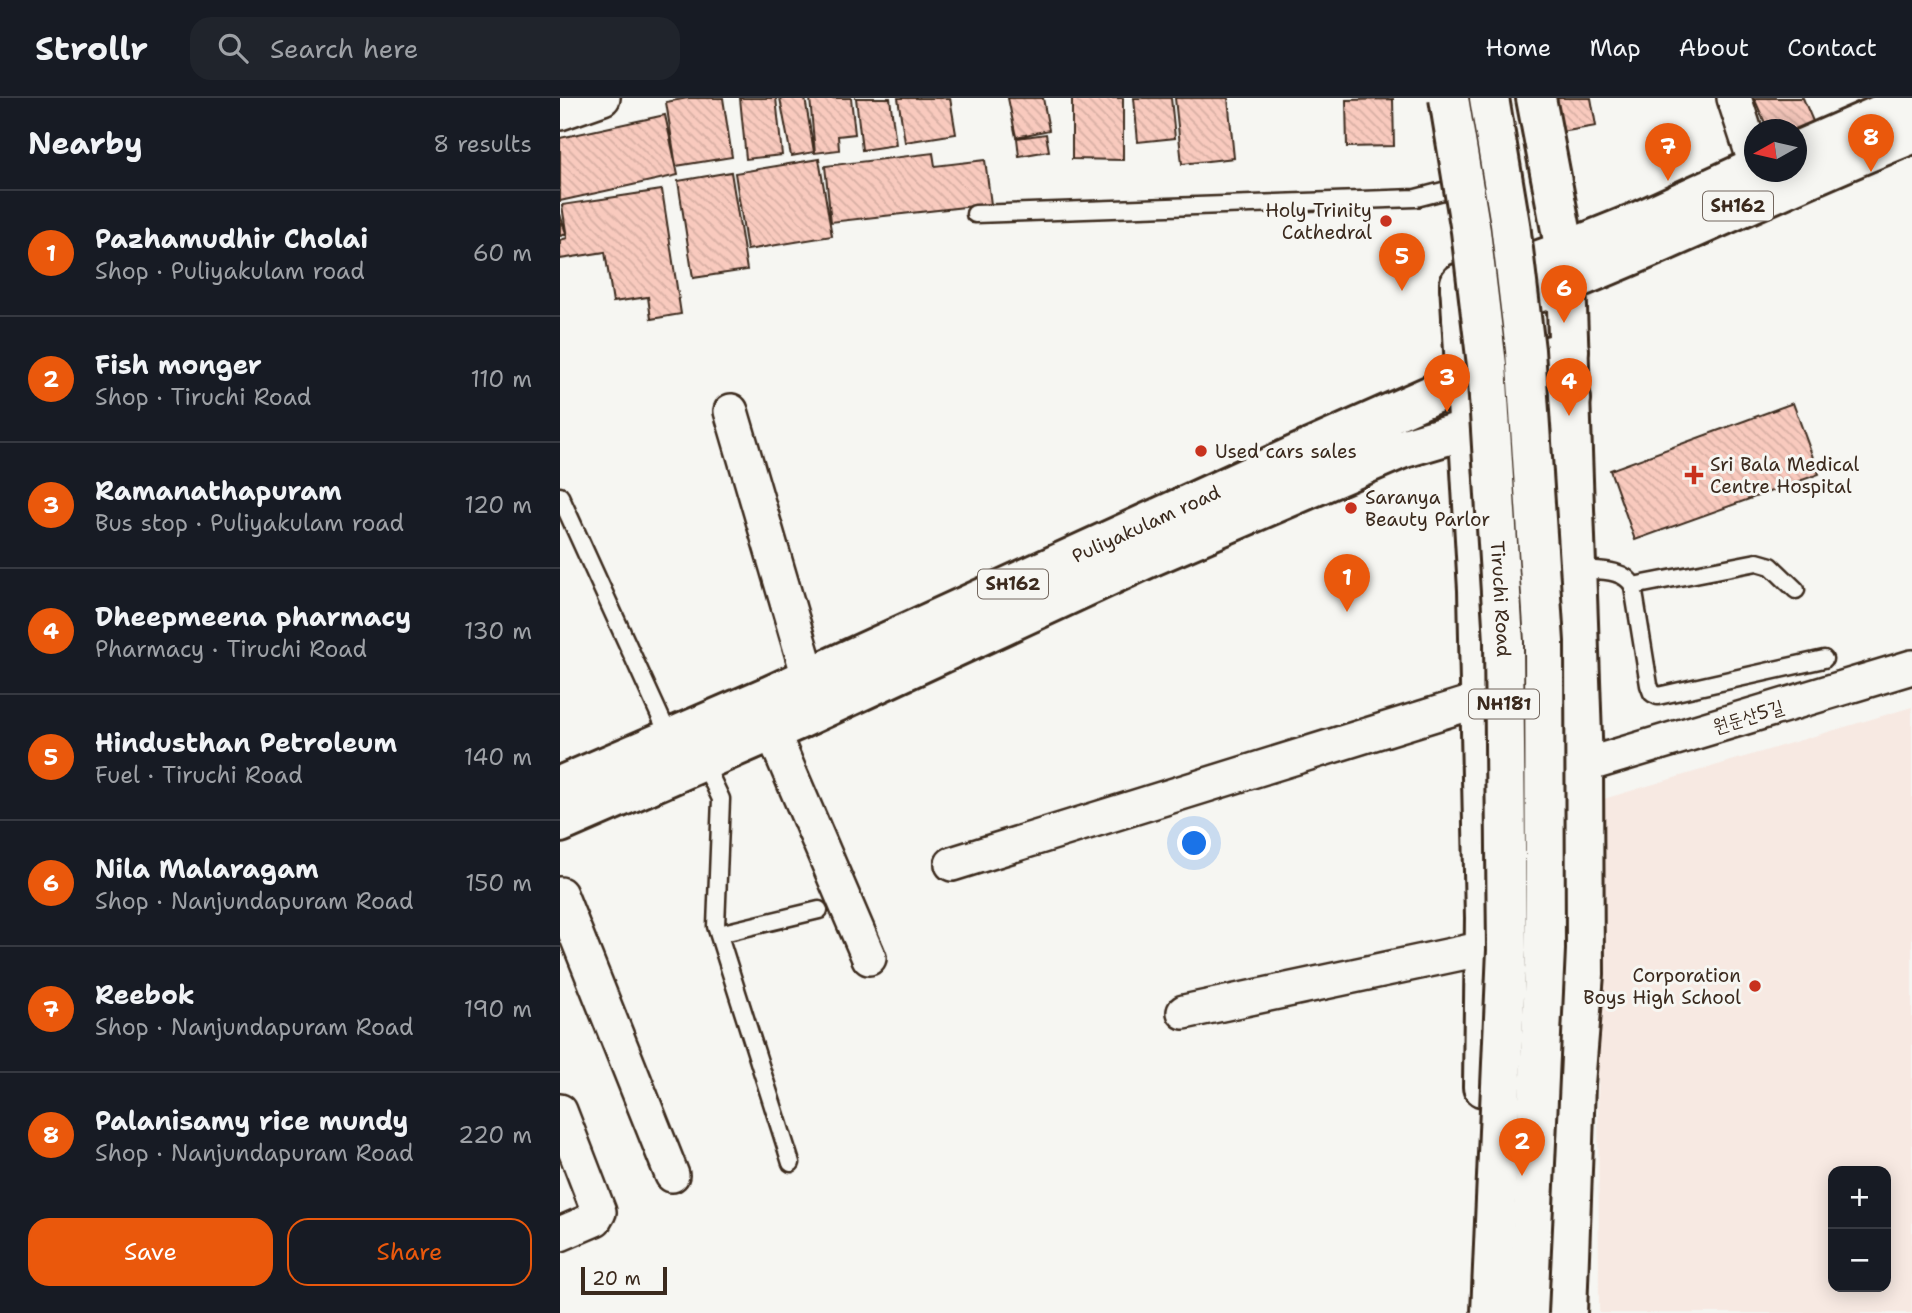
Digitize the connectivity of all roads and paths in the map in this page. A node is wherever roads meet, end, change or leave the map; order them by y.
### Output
1 (603, 98) edge
2 (1433, 98) edge
3 (1450, 98) edge
4 (1489, 98) edge
5 (1536, 98) edge
6 (1734, 98) edge
7 (560, 113) edge
8 (1744, 128) edge
9 (1911, 130) edge
10 (1807, 149) edge
11 (1744, 173) edge
12 (1447, 190) junction
13 (975, 214) dead end
14 (1565, 267) junction
15 (1461, 303) junction
16 (1569, 350) junction
17 (1465, 380) junction
18 (1571, 398) junction
19 (731, 411) dead end
20 (1468, 430) junction
21 (560, 496) edge
22 (1578, 569) junction
23 (1633, 586) junction
24 (1796, 590) dead end
25 (1824, 659) dead end
26 (1912, 667) edge
27 (809, 677) junction
28 (1480, 700) junction
29 (772, 731) junction
30 (692, 744) junction
31 (1583, 766) junction
32 (560, 786) edge
33 (560, 823) edge
34 (952, 864) dead end
35 (560, 894) edge
36 (820, 910) dead end
37 (719, 934) junction
38 (1485, 948) junction
39 (869, 958) dead end
40 (1184, 1012) dead end
41 (560, 1111) edge
42 (791, 1163) dead end
43 (672, 1175) dead end
44 (560, 1234) edge
45 (1473, 1313) edge
46 (1491, 1313) edge
47 (1528, 1313) edge
48 (1567, 1313) edge

1 - 7 street
2 - 12 main road
3 - 46 main road, Tiruchi Road / NH181, bridge
4 - 47 main road, NH181, bridge
5 - 14 main road
6 - 8 street
9 - 10 main road, SH162
9 - 14 main road, SH162
11 - 14 main road, SH162
12 - 13 lane
12 - 15 main road
14 - 15 main road
14 - 16 main road
15 - 17 main road
16 - 17 main road, Puliyakulam road
16 - 18 main road
17 - 20 main road
17 - 27 main road, Puliyakulam road / SH162
18 - 20 main road, Puliyakulam road
18 - 22 main road
19 - 27 street
20 - 28 main road
20 - 29 main road, Puliyakulam road / SH162
21 - 30 lane
22 - 23 lane
22 - 31 main road
23 - 24 lane
23 - 25 lane
26 - 31 street, 원둔산5길
27 - 30 main road, Puliyakulam road / SH162
28 - 34 street
28 - 38 main road
29 - 30 main road, Puliyakulam road / SH162
29 - 39 street
30 - 32 main road, Puliyakulam road / SH162
30 - 33 main road, Puliyakulam road / SH162
30 - 37 lane
31 - 48 main road
35 - 43 street
36 - 37 lane
37 - 42 lane
38 - 40 street
38 - 45 main road
41 - 44 street

